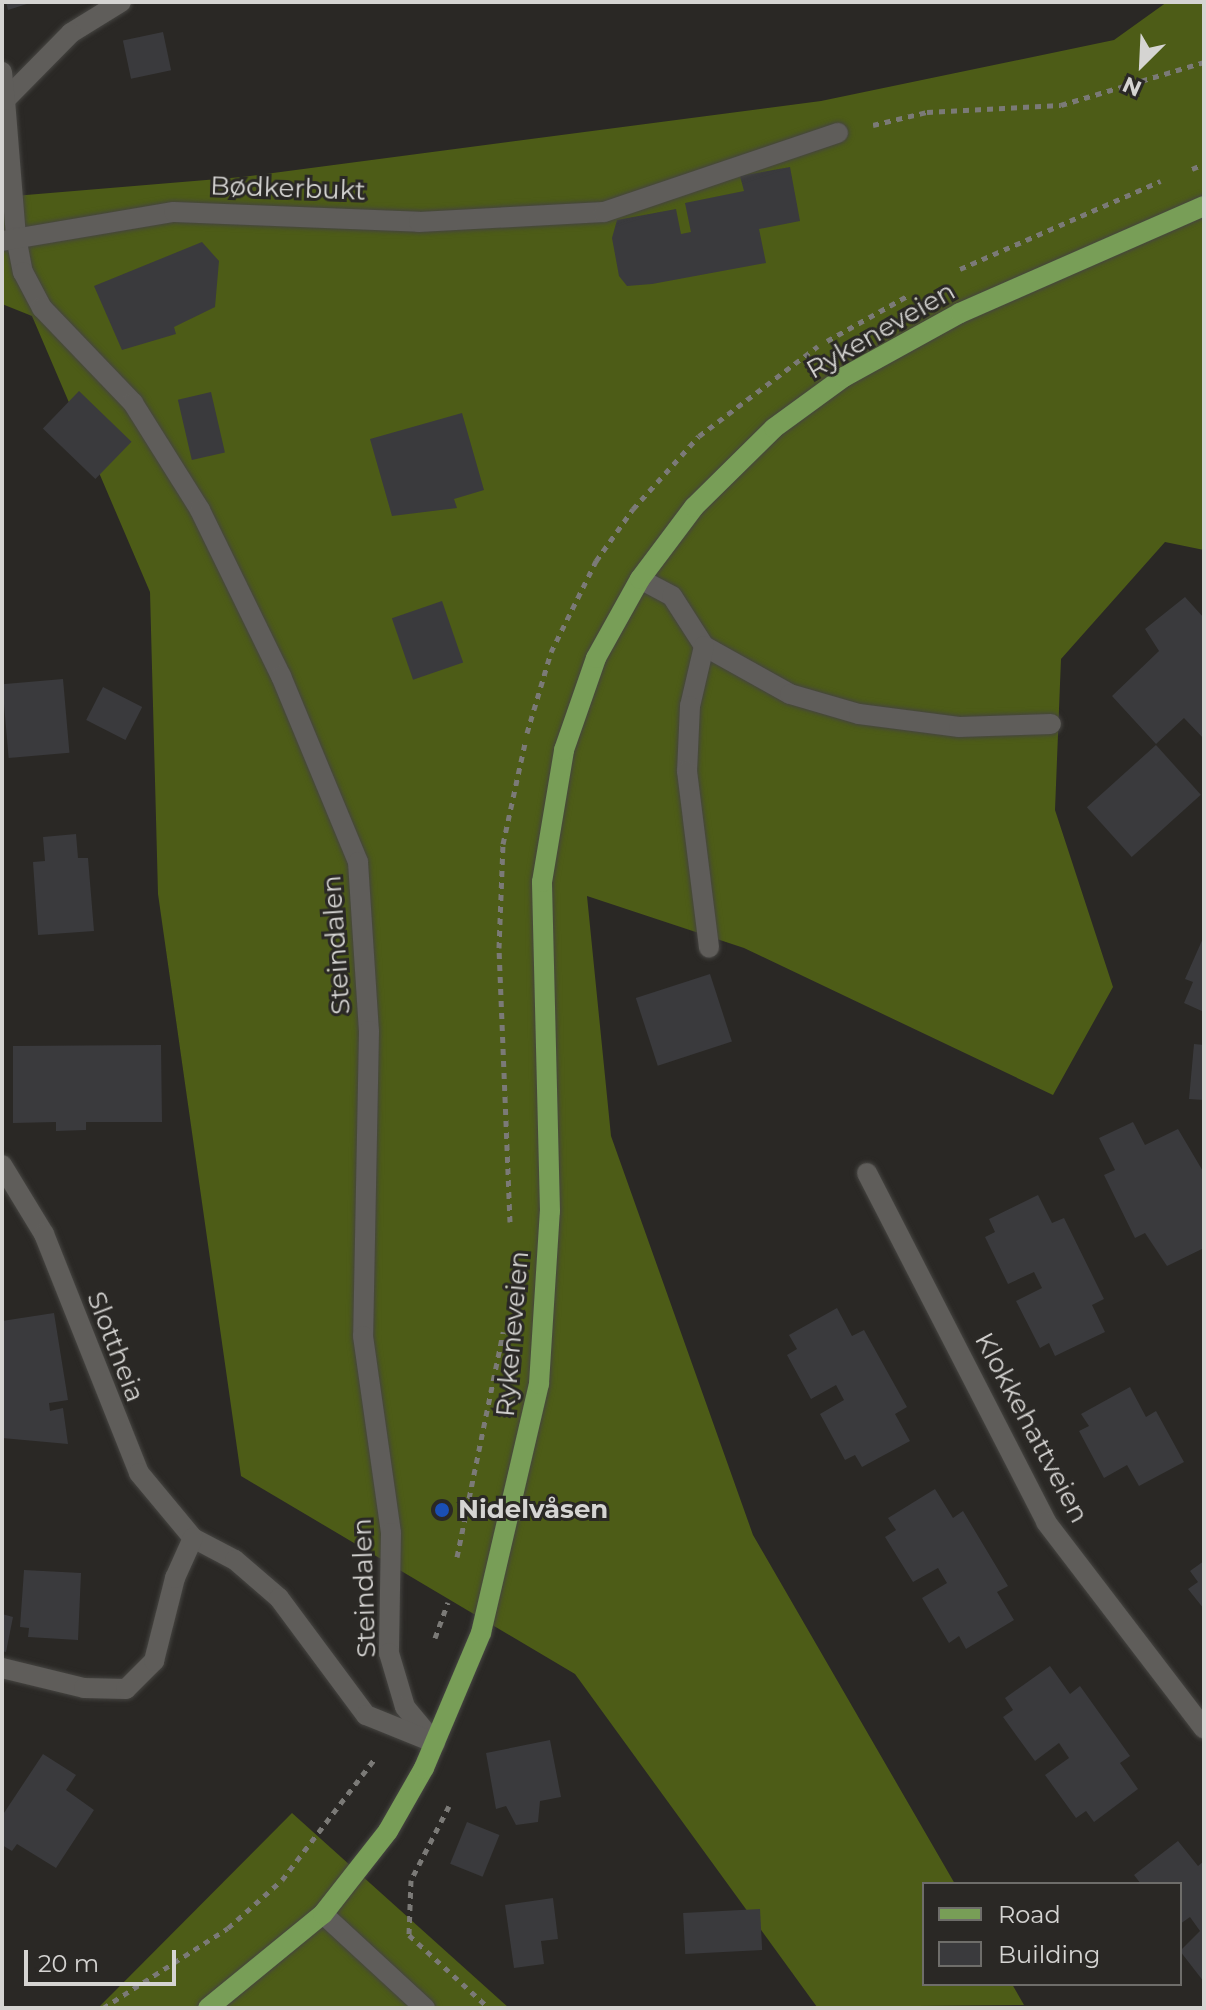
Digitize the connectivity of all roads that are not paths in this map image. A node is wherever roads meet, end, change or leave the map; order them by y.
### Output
1 (121, 2) edge
2 (2, 72) edge
3 (5, 100) junction
4 (838, 133) road end
5 (1204, 206) edge
6 (9, 239) edge
7 (640, 579) junction
8 (704, 646) junction
9 (1051, 724) dead end
10 (709, 948) dead end
11 (2, 1165) edge
12 (867, 1173) dead end
13 (193, 1538) junction
14 (2, 1668) edge
15 (1204, 1729) edge
16 (435, 1743) junction
17 (323, 1914) junction
18 (415, 2005) edge
19 (208, 2008) edge

1 - 3 street
2 - 3 street
3 - 6 street
4 - 6 street, Bødkerbukt
5 - 7 main road, Rykeneveien
6 - 16 street, Steindalen
7 - 8 street
7 - 16 main road, Rykeneveien
8 - 9 street
8 - 10 street
11 - 13 street, Slottheia
12 - 15 street, Klokkehattveien
13 - 14 street
13 - 16 street, Slottheia
16 - 17 main road, Rykeneveien
17 - 18 street
17 - 19 main road, Rykeneveien

